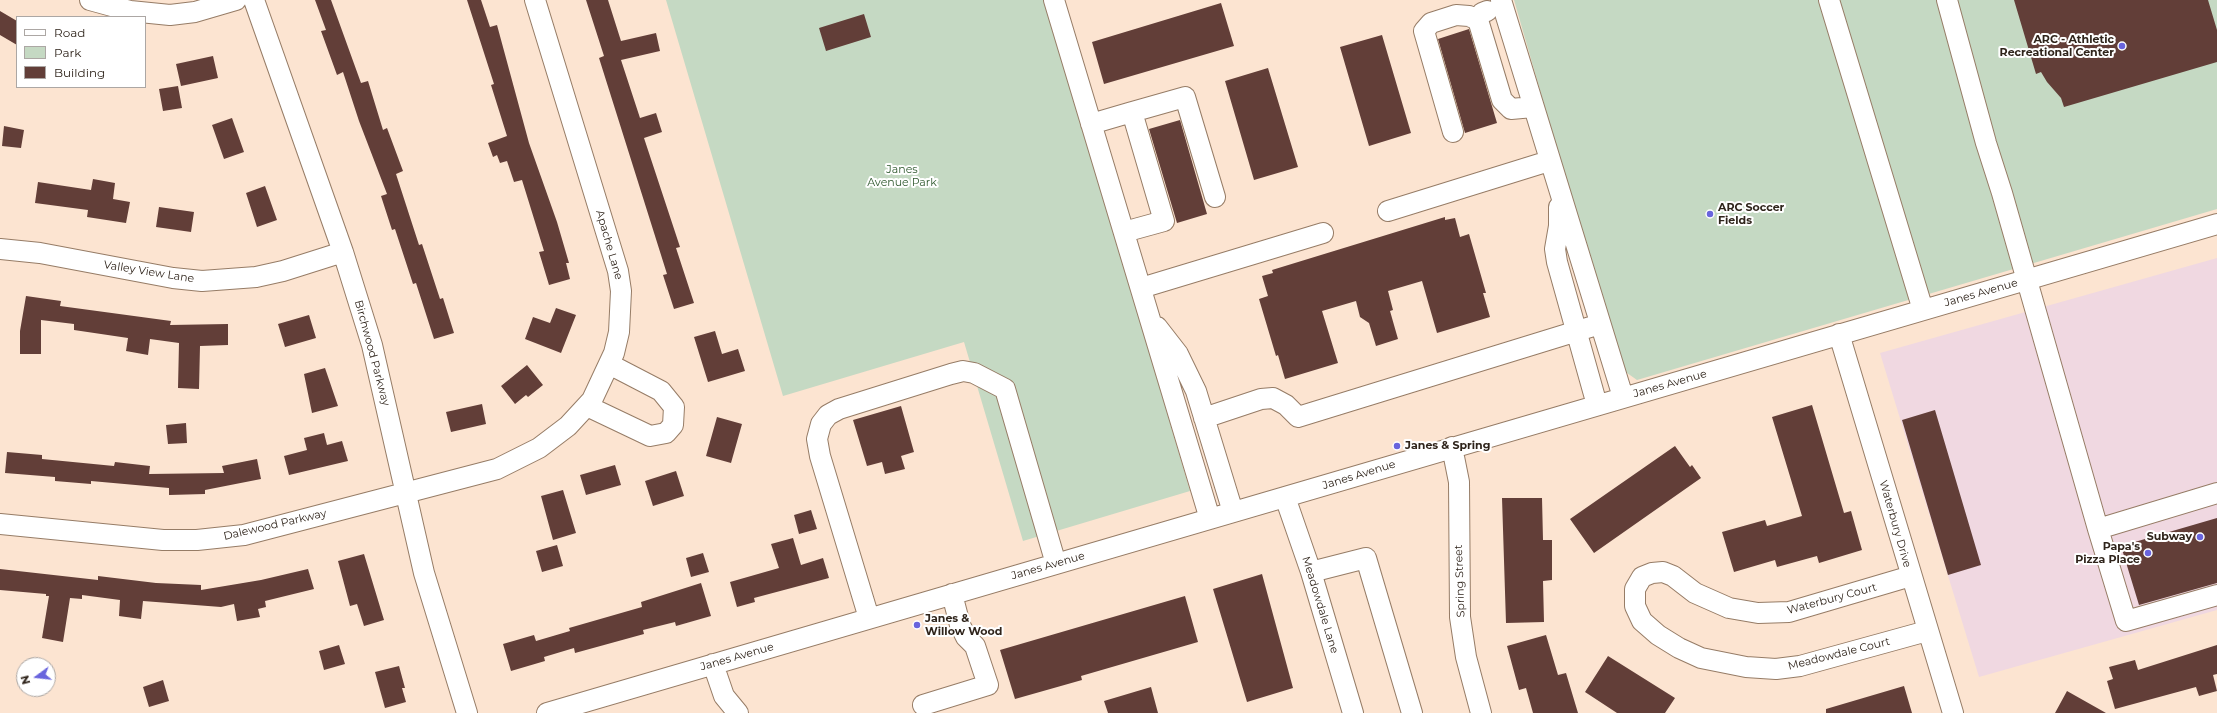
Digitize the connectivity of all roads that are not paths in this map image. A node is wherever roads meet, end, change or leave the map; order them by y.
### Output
1 (90, 0) edge
2 (236, 0) edge
3 (254, 0) edge
4 (535, 0) edge
5 (1054, 0) edge
6 (1829, 0) edge
7 (1947, 0) edge
8 (1501, 3) edge
9 (1478, 20) junction
10 (1533, 107) junction
11 (1132, 112) junction
12 (1091, 124) junction
13 (1453, 132) dead end
14 (1549, 161) junction
15 (1558, 192) junction
16 (1215, 197) dead end
17 (1388, 211) dead end
18 (2217, 224) edge
19 (1124, 232) junction
20 (1323, 233) dead end
21 (0, 249) edge
22 (343, 252) junction
23 (2026, 280) junction
24 (1141, 288) junction
25 (1923, 310) junction
26 (1150, 319) junction
27 (1600, 324) junction
28 (1576, 330) junction
29 (1839, 334) junction
30 (609, 364) junction
31 (1623, 397) junction
32 (1597, 405) junction
33 (587, 406) junction
34 (1204, 418) junction
35 (1452, 447) junction
36 (405, 492) junction
37 (2217, 493) edge
38 (1285, 497) junction
39 (1233, 512) junction
40 (1210, 519) junction
41 (0, 524) edge
42 (2098, 529) junction
43 (1056, 564) junction
44 (1311, 572) junction
45 (1911, 576) junction
46 (1642, 577) joint
47 (952, 594) junction
48 (2217, 595) edge
49 (869, 618) junction
50 (1927, 630) junction
51 (713, 664) junction
52 (923, 705) dead end
53 (467, 713) edge
54 (547, 713) edge
55 (738, 713) edge
56 (1353, 713) edge
57 (1412, 713) edge
58 (1481, 713) edge
59 (1952, 713) edge

1 - 2 street
3 - 22 street, Birchwood Parkway
4 - 30 street, Apache Lane
5 - 12 street
6 - 25 street
7 - 23 street
8 - 9 street
8 - 10 street
9 - 10 street
9 - 13 street
10 - 14 street
11 - 12 street
11 - 16 street
11 - 19 street
12 - 19 street
14 - 15 street
14 - 17 street
15 - 27 street
15 - 28 street
18 - 23 street, Janes Avenue
19 - 24 street
20 - 24 street
21 - 22 street, Valley View Lane
22 - 36 street, Birchwood Parkway
23 - 25 street, Janes Avenue
23 - 42 street
24 - 26 street
25 - 29 street, Janes Avenue
26 - 34 street
26 - 40 street
27 - 28 street
27 - 31 street
28 - 32 street
28 - 34 street
29 - 31 street, Janes Avenue
29 - 45 street, Waterbury Drive
30 - 33 street, Apache Lane
30 - 33 street
31 - 32 street, Janes Avenue
32 - 35 street, Janes Avenue
33 - 36 street, Apache Lane
34 - 39 street
35 - 38 street, Janes Avenue
35 - 58 street, Spring Street
36 - 41 street, Dalewood Parkway
36 - 53 street, Birchwood Parkway
37 - 42 street
38 - 39 street, Janes Avenue
38 - 44 street, Meadowdale Lane
39 - 40 street, Janes Avenue
40 - 43 street, Janes Avenue
42 - 48 street
43 - 47 street, Janes Avenue
43 - 49 street
44 - 56 street, Meadowdale Lane
44 - 57 street
45 - 46 street, Waterbury Court
45 - 50 street, Waterbury Drive
46 - 50 street, Meadowdale Court
47 - 49 street, Janes Avenue
47 - 52 street
49 - 51 street, Janes Avenue
50 - 59 street, Waterbury Drive
51 - 54 street, Janes Avenue
51 - 55 street

